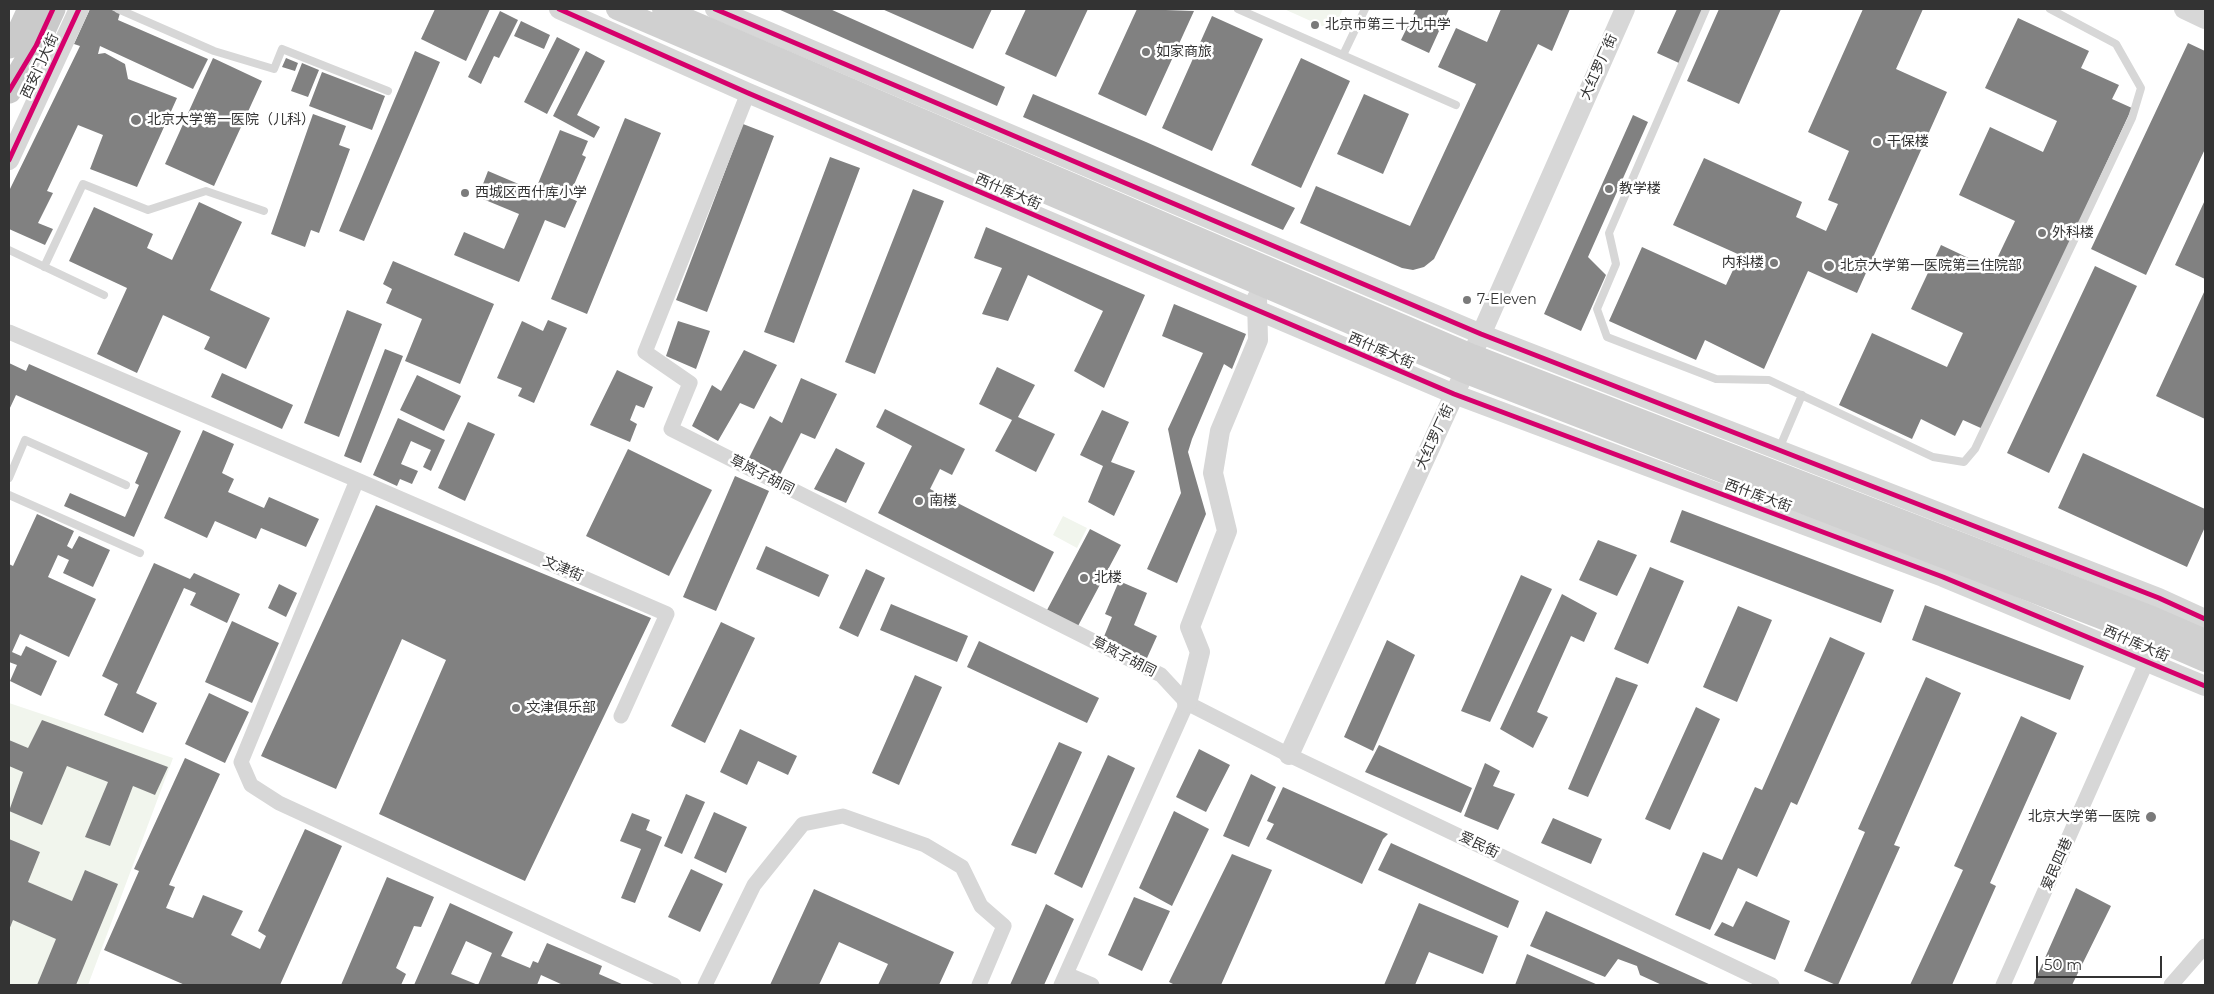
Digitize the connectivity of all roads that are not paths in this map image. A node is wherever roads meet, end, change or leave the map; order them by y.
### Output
1 (30, 9) edge
2 (53, 9) edge
3 (78, 9) edge
4 (118, 9) edge
5 (559, 9) edge
6 (617, 9) edge
7 (663, 9) edge
8 (714, 9) edge
9 (1238, 9) edge
10 (1365, 9) edge
11 (1625, 9) edge
12 (1706, 9) edge
13 (2050, 9) edge
14 (2184, 9) edge
15 (2205, 19) edge
16 (9, 46) edge
17 (1343, 55) junction
18 (10, 84) edge
19 (388, 90) dead end
20 (748, 93) junction
21 (1456, 105) dead end
22 (9, 160) edge
23 (264, 211) dead end
24 (9, 250) edge
25 (44, 267) junction
26 (1258, 284) junction
27 (104, 295) dead end
28 (1257, 310) junction
29 (9, 332) edge
30 (1481, 334) junction
31 (1468, 363) junction
32 (1454, 394) junction
33 (1802, 395) junction
34 (1778, 450) junction
35 (9, 478) edge
36 (357, 480) junction
37 (126, 485) dead end
38 (9, 495) edge
39 (140, 554) dead end
40 (2205, 619) edge
41 (2205, 640) edge
42 (2147, 661) junction
43 (2205, 661) edge
44 (2205, 686) edge
45 (1187, 703) junction
46 (621, 716) dead end
47 (1289, 755) junction
48 (2205, 946) edge
49 (1063, 980) edge
50 (674, 985) edge
51 (705, 985) edge
52 (979, 985) edge
53 (1092, 985) edge
54 (1772, 985) edge
55 (2003, 985) edge
56 (2171, 985) edge

1 - 16 main road
2 - 18 main road, 西安门大街
3 - 22 street, 西安门大街
4 - 19 lane
5 - 20 street, 西什库大街
6 - 26 main road, 西什库大街
7 - 31 main road, 西什库大街
8 - 30 street
9 - 17 lane
10 - 17 lane
11 - 30 street, 大红罗厂街
12 - 33 lane
13 - 33 lane
14 - 15 street
17 - 21 lane
20 - 28 street, 西什库大街
20 - 45 street, 草岚子胡同
23 - 25 lane
24 - 25 lane
25 - 27 lane
26 - 28 street
26 - 31 main road, 西什库大街
28 - 32 street, 西什库大街
28 - 45 street
29 - 36 street
30 - 31 street, 大红罗厂街
30 - 34 street
31 - 32 street, 大红罗厂街
31 - 41 main road, 西什库大街
31 - 43 main road, 西什库大街
32 - 42 street, 西什库大街
32 - 47 street, 大红罗厂街
33 - 34 lane
34 - 40 street
35 - 37 lane
36 - 46 street, 文津街
36 - 50 street
38 - 39 lane
42 - 44 street, 西什库大街
42 - 55 street, 爱民四巷
45 - 47 street, 爱民街
45 - 49 street
47 - 54 street, 爱民街
48 - 56 street
49 - 53 street
51 - 52 street

